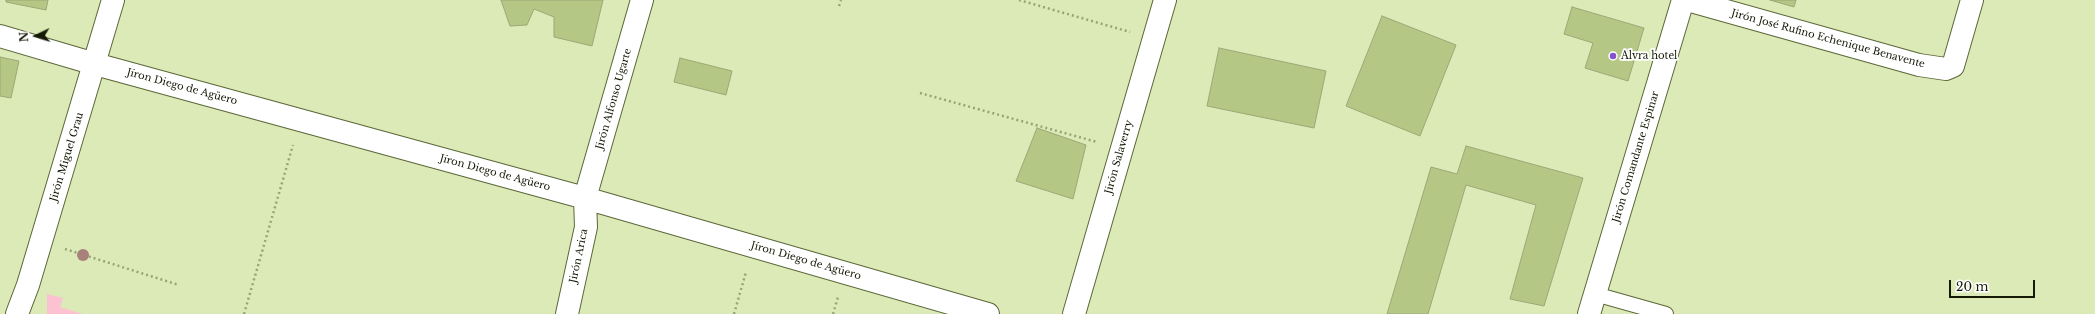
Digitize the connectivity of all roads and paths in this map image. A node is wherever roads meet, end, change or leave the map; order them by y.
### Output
1 (113, 0) edge
2 (642, 0) edge
3 (841, 0) edge
4 (1019, 0) edge
5 (1164, 0) edge
6 (1683, 0) edge
7 (1687, 0) edge
8 (1972, 0) edge
9 (839, 6) dead end
10 (0, 36) edge
11 (1153, 39) junction
12 (95, 64) junction
13 (920, 93) dead end
14 (301, 120) junction
15 (1122, 149) junction
16 (585, 198) junction
17 (41, 242) junction
18 (752, 246) junction
19 (179, 285) dead end
20 (1592, 304) edge
21 (22, 309) edge
22 (244, 314) edge
23 (567, 314) edge
24 (734, 314) edge
25 (988, 314) edge
26 (1074, 314) edge
27 (1666, 314) edge

1 - 12 street, Jirón Miguel Grau
2 - 16 street, Jirón Alfonso Ugarte
3 - 9 path
4 - 11 path
5 - 11 street, Jirón Salaverry
6 - 20 street, Jirón Comandante Espinar
7 - 8 street, Jirón José Rufino Echenique Benavente
10 - 12 street, Jíron Diego de Agüero
11 - 15 street, Jirón Salaverry
12 - 14 street, Jíron Diego de Agüero
12 - 17 street, Jirón Miguel Grau
13 - 15 path
14 - 16 street, Jíron Diego de Agüero
14 - 22 path
15 - 26 street, Jirón Salaverry
16 - 18 street, Jíron Diego de Agüero
16 - 23 street, Jirón Arica
17 - 19 path
17 - 21 street, Jirón Miguel Grau
18 - 24 path
18 - 25 street, Jíron Diego de Agüero
20 - 27 lane

